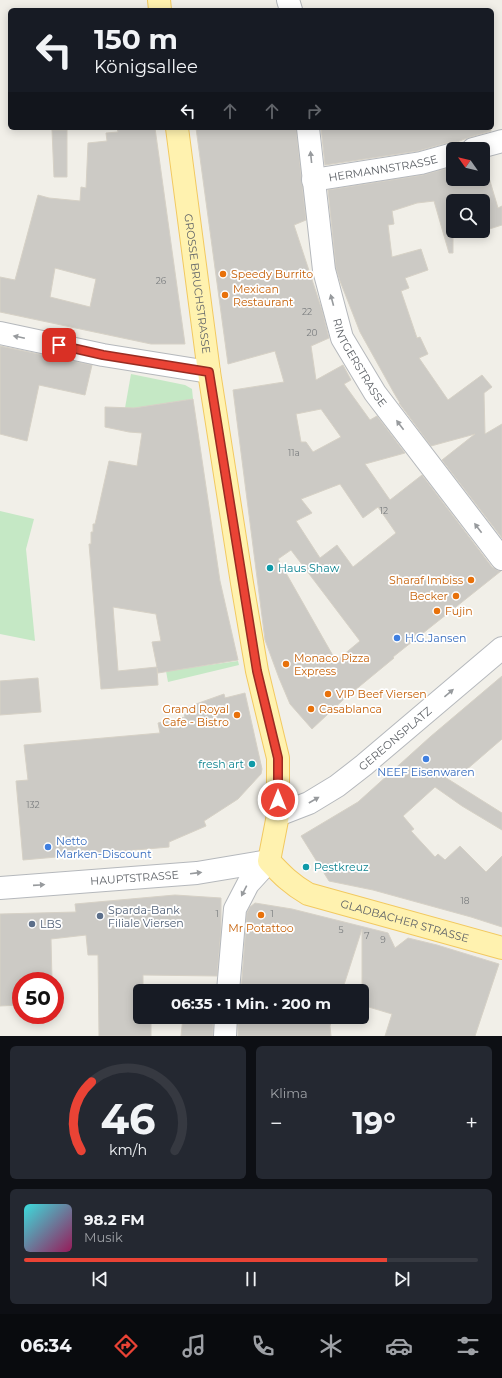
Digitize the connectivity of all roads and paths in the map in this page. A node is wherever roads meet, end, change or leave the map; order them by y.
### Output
1 (177, 130) edge
2 (308, 130) edge
3 (502, 141) edge
4 (490, 144) edge
5 (446, 156) edge
6 (313, 180) junction
7 (0, 333) edge
8 (209, 372) junction
9 (502, 559) edge
10 (502, 648) edge
11 (278, 815) junction
12 (269, 861) junction
13 (0, 888) edge
14 (502, 948) edge
15 (229, 984) edge
16 (226, 1024) edge
17 (225, 1036) edge

1 - 8 main road, GROSSE BRUCHSTRASSE
6 -> 2 street, RINTGERSTRASSE
3 - 4 street
5 - 6 street, HERMANNSTRASSE
9 -> 6 street, RINTGERSTRASSE
8 -> 7 street
8 - 11 main road, GROSSE BRUCHSTRASSE
11 -> 10 street, GEREONSPLATZ
11 - 12 main road, GROSSE BRUCHSTRASSE
13 -> 12 street, HAUPTSTRASSE
12 - 14 main road, GLADBACHER STRASSE
12 -> 15 street
16 - 17 street

